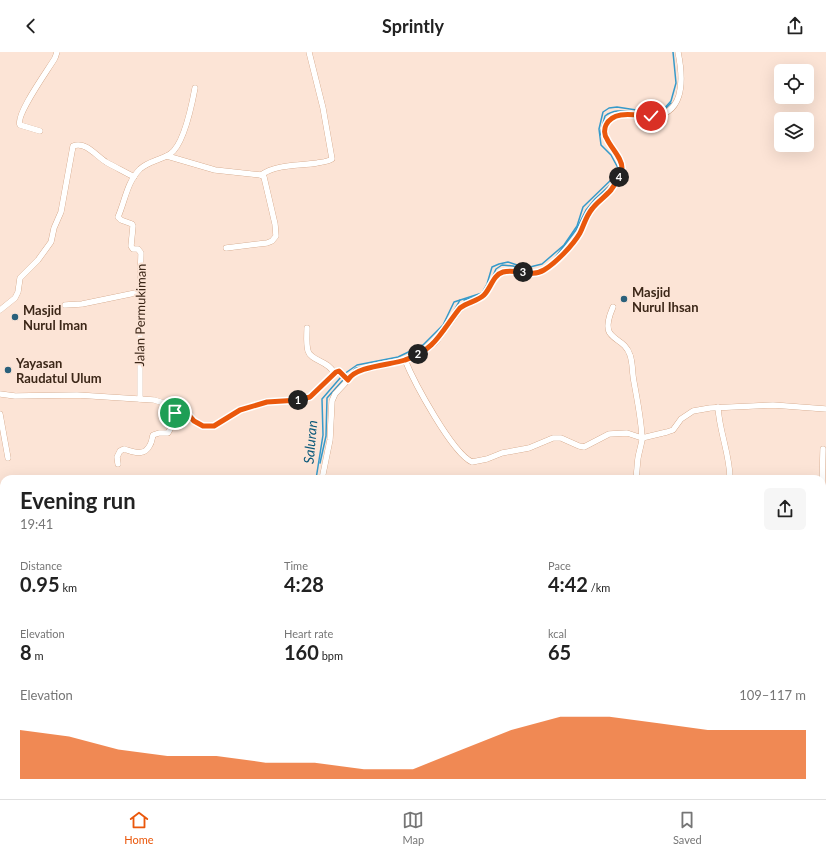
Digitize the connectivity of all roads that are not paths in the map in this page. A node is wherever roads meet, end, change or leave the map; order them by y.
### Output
1 (57, 52) edge
2 (309, 52) edge
3 (678, 52) edge
4 (195, 88) dead end
5 (40, 131) dead end
6 (166, 156) junction
7 (261, 175) junction
8 (134, 177) junction
9 (226, 248) dead end
10 (140, 292) junction
11 (65, 305) dead end
12 (613, 307) dead end
13 (0, 310) edge
14 (307, 328) dead end
15 (405, 360) junction
16 (336, 372) junction
17 (347, 379) junction
18 (0, 394) edge
19 (140, 399) junction
20 (175, 406) junction
21 (718, 407) junction
22 (826, 409) edge
23 (0, 414) edge
24 (642, 438) junction
25 (823, 449) dead end
26 (8, 458) dead end
27 (118, 464) dead end
28 (323, 475) edge
29 (636, 475) edge
30 (729, 475) edge
31 (822, 475) edge

1 - 5 street
2 - 7 street
3 - 15 street
4 - 6 street, Jalan Permukiman
6 - 7 street
6 - 8 street, Jalan Permukiman
7 - 9 street
8 - 10 street, Jalan Permukiman
8 - 13 street
10 - 11 street
10 - 19 street, Jalan Permukiman
12 - 24 street
14 - 16 street
15 - 17 street
15 - 24 street
16 - 17 street
16 - 20 street
17 - 28 street
18 - 19 street
19 - 20 street
20 - 27 street
21 - 22 street
21 - 24 street
21 - 30 street
23 - 26 street
24 - 29 street
25 - 31 street

